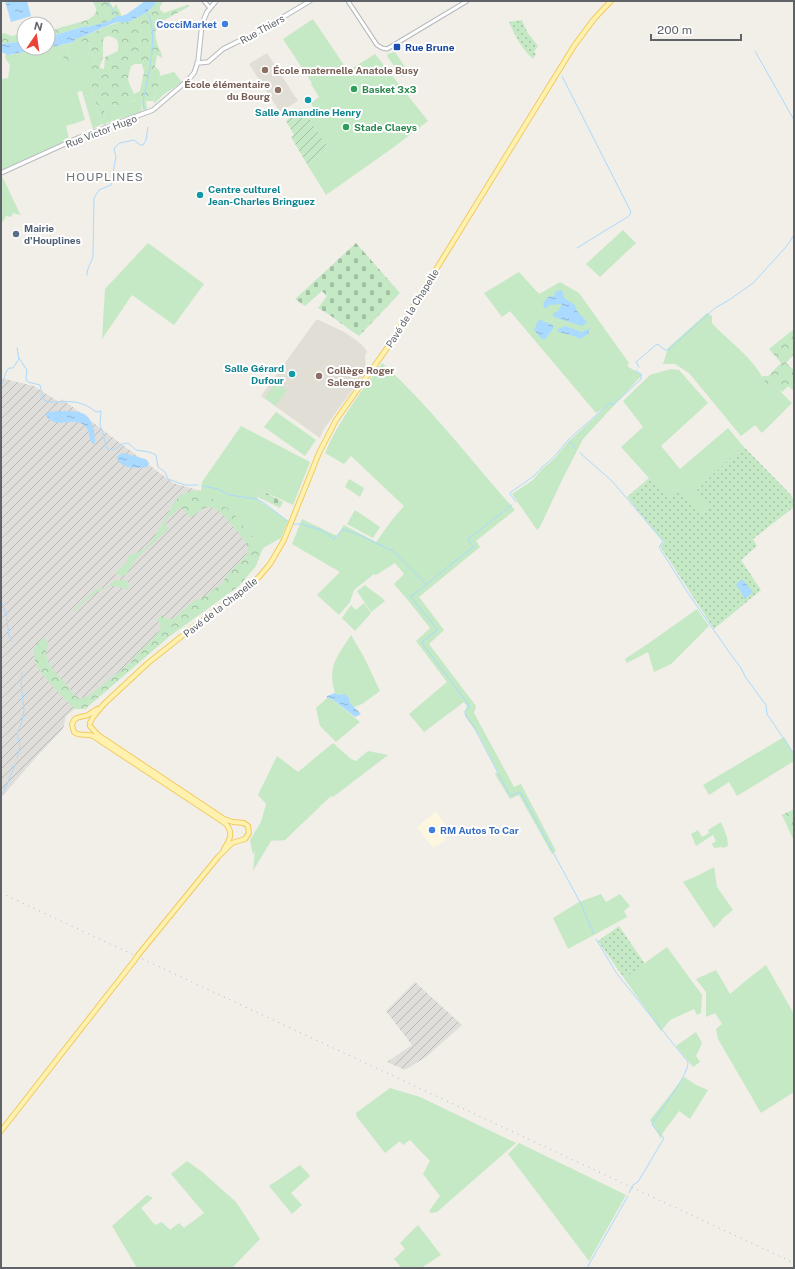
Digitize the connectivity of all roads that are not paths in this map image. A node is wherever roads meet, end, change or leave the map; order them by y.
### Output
1 (204, 1) edge
2 (216, 1) edge
3 (310, 1) edge
4 (348, 1) edge
5 (467, 1) edge
6 (611, 1) edge
7 (210, 8) junction
8 (197, 63) junction
9 (1, 173) edge
10 (104, 704) junction
11 (82, 716) junction
12 (90, 724) junction
13 (83, 735) junction
14 (236, 822) junction
15 (230, 833) junction
16 (239, 840) junction
17 (218, 857) junction
18 (1, 1130) edge

1 - 7 street
2 - 7 main road
3 - 8 main road, Rue Thiers
4 - 5 street
6 - 10 main road, Pavé de la Chapelle
7 - 8 main road
8 - 9 main road, Rue Victor Hugo
10 - 11 main road, Pavé de la Chapelle
10 - 12 main road, Pavé de la Chapelle
11 - 12 main road
11 - 13 main road, Pavé de la Chapelle
12 - 13 main road, Pavé de la Chapelle
12 - 14 main road
13 - 15 main road
14 - 15 main road
14 - 16 main road
15 - 16 main road
15 - 17 main road
16 - 17 main road
17 - 18 main road, bridge

